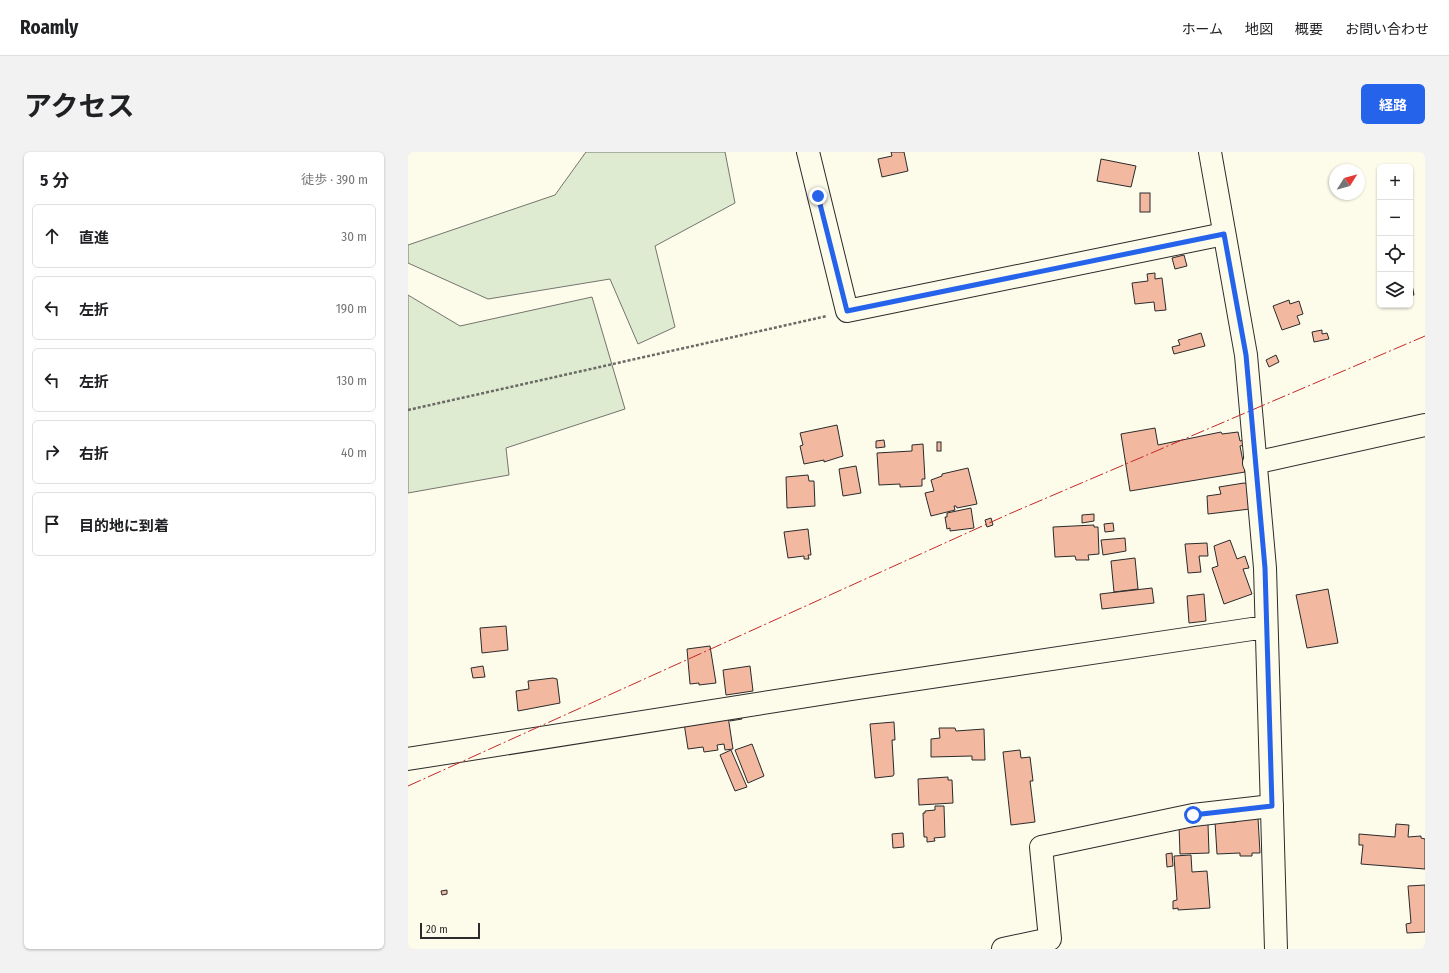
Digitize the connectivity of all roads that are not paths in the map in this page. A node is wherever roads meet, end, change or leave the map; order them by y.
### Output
1 (808, 152) edge
2 (1210, 152) edge
3 (1224, 234) junction
4 (1425, 425) edge
5 (1254, 463) junction
6 (1266, 629) junction
7 (408, 759) edge
8 (1272, 806) junction
9 (1003, 949) edge
10 (1276, 949) edge

1 - 3 street
2 - 3 street
3 - 5 street
4 - 5 street
5 - 6 street
6 - 7 street
6 - 8 street
8 - 9 street
8 - 10 street

